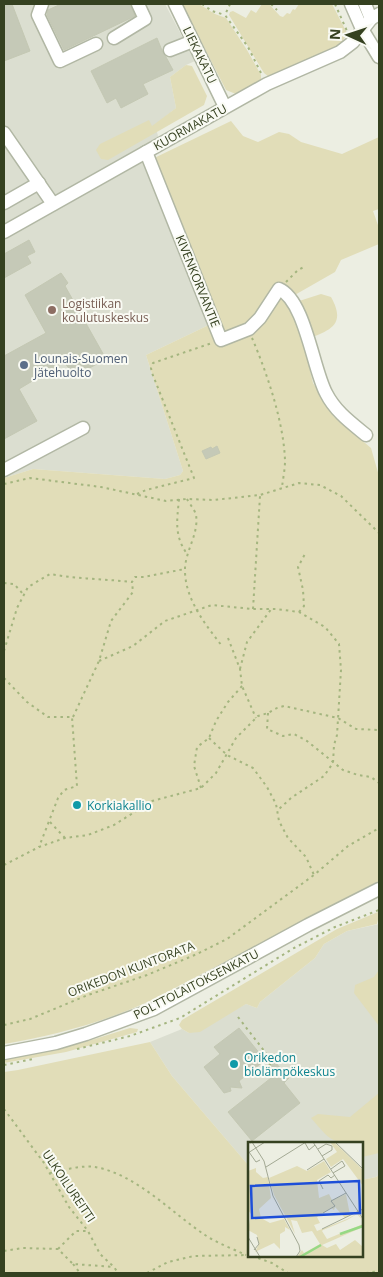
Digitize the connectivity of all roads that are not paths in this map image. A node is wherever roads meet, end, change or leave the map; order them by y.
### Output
1 (42, 4) edge
2 (138, 4) edge
3 (175, 4) edge
4 (351, 4) edge
5 (365, 4) edge
6 (375, 17) edge
7 (362, 30) junction
8 (114, 38) dead end
9 (193, 41) junction
10 (96, 44) dead end
11 (170, 50) dead end
12 (379, 57) edge
13 (225, 107) junction
14 (4, 133) edge
15 (146, 152) junction
16 (40, 183) junction
17 (4, 203) edge
18 (53, 204) junction
19 (4, 232) edge
20 (84, 428) dead end
21 (366, 435) dead end
22 (4, 470) edge
23 (379, 889) edge
24 (4, 1053) edge

1 - 10 street
2 - 8 street
3 - 9 street, LIEKAKATU
4 - 7 street
5 - 6 street
6 - 7 street, KUORMAKATU
7 - 12 street
7 - 13 street, KUORMAKATU
9 - 11 street
9 - 13 street, LIEKAKATU
13 - 15 street, KUORMAKATU
14 - 16 street
15 - 18 street, KUORMAKATU
15 - 21 street, KIVENKORVANTIE
16 - 17 street
16 - 18 street
18 - 19 street, KUORMAKATU
20 - 22 street
23 - 24 street, POLTTOLAITOKSENKATU

